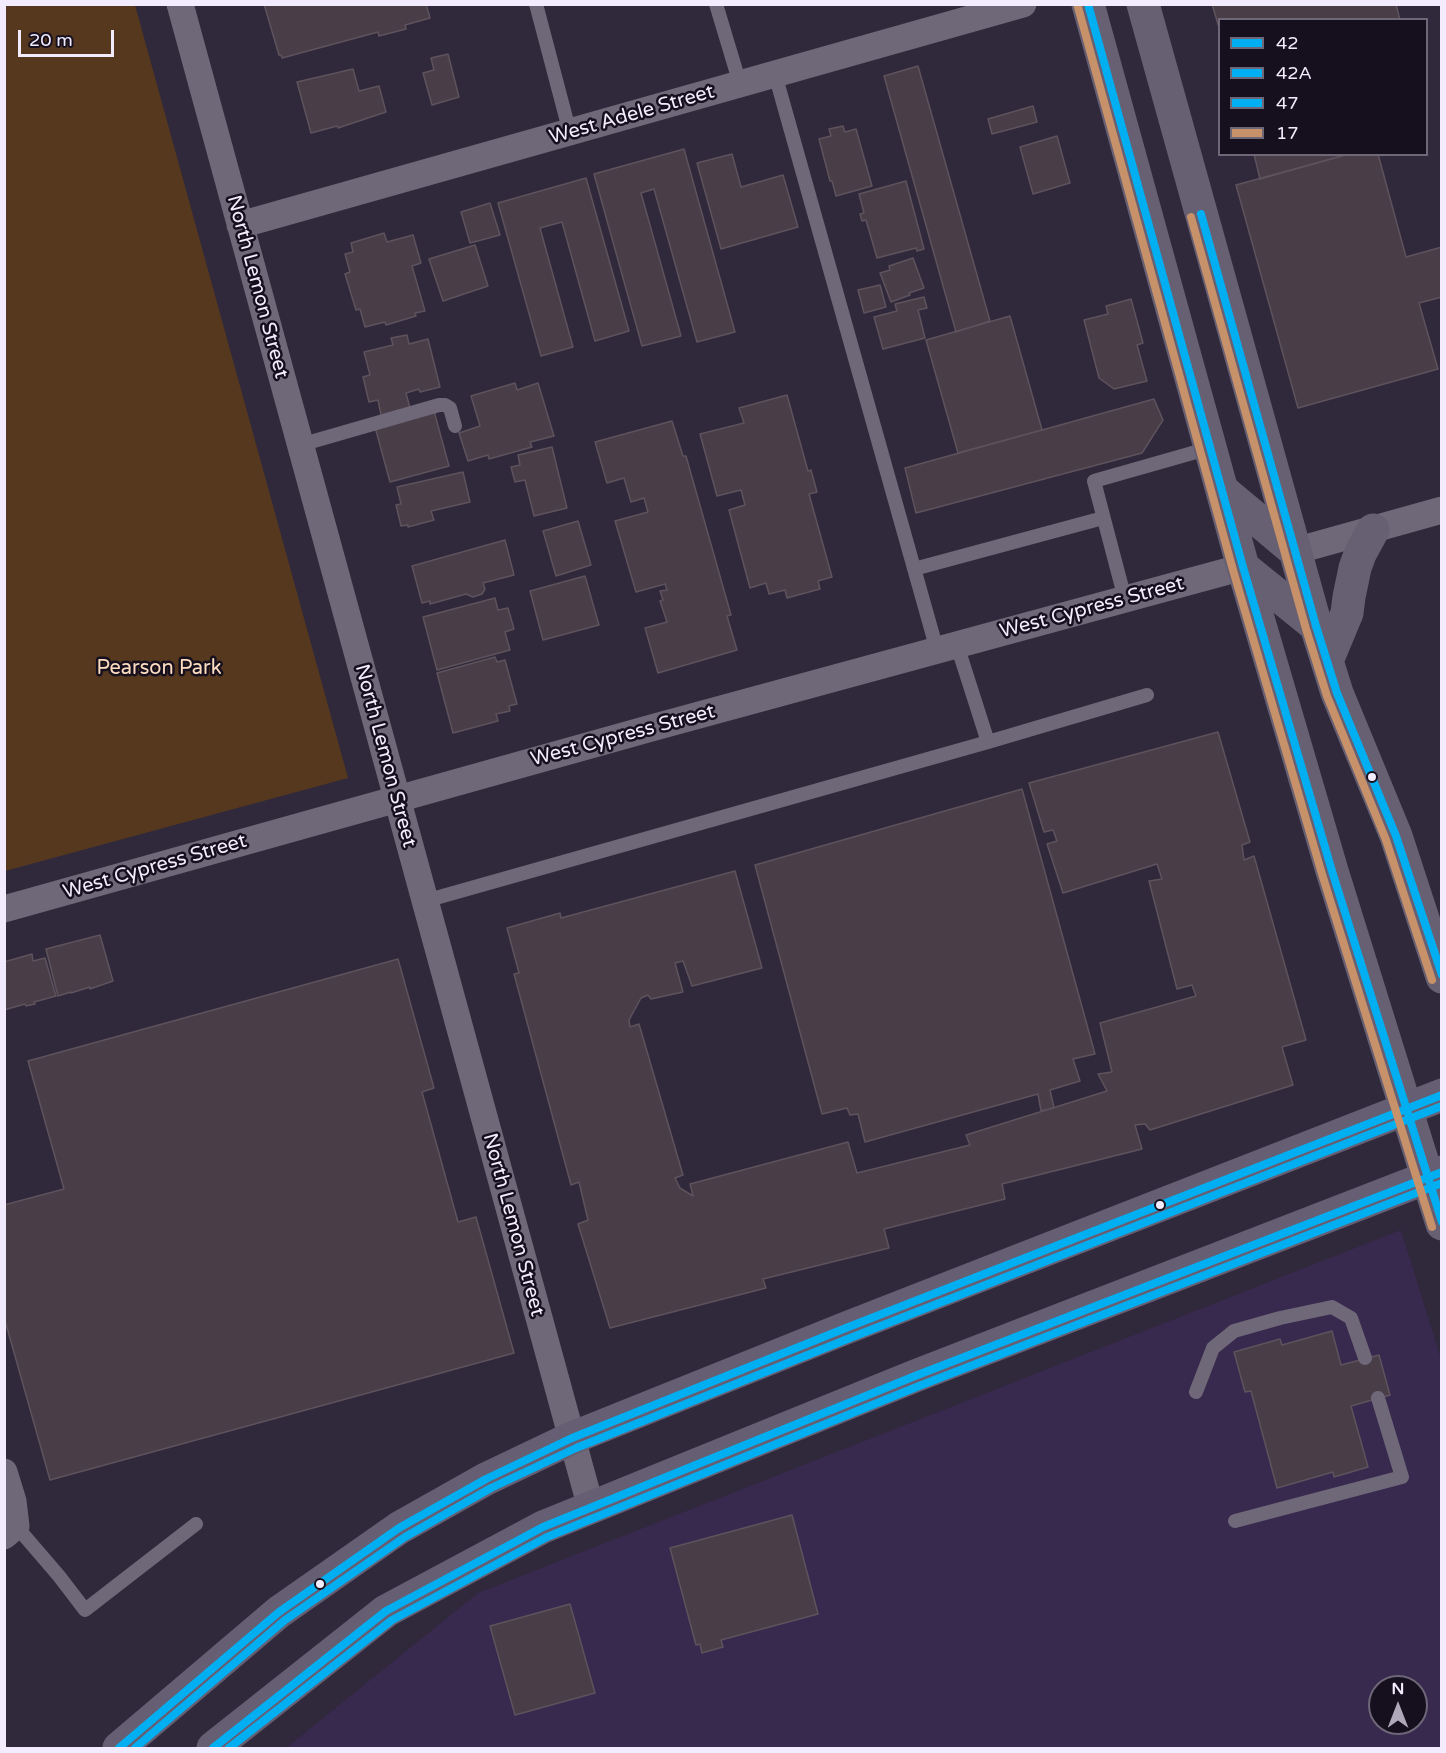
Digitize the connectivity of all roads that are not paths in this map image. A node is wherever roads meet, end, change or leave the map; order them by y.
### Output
1 (180, 4) edge
2 (536, 4) edge
3 (716, 4) edge
4 (1023, 4) edge
5 (1088, 4) edge
6 (1143, 4) edge
7 (775, 74) junction
8 (740, 84) junction
9 (570, 133) junction
10 (240, 225) junction
11 (455, 426) dead end
12 (300, 445) junction
13 (1210, 448) junction
14 (1222, 490) junction
15 (1442, 510) edge
16 (1103, 518) junction
17 (1373, 530) junction
18 (1295, 551) junction
19 (1243, 567) junction
20 (914, 569) junction
21 (1125, 599) junction
22 (1316, 626) junction
23 (947, 647) junction
24 (1327, 661) junction
25 (1147, 695) dead end
26 (988, 742) junction
27 (397, 798) junction
28 (425, 901) junction
29 (4, 909) edge
30 (1442, 977) edge
31 (1442, 1095) edge
32 (1406, 1109) junction
33 (1434, 1175) edge
34 (1442, 1224) edge
35 (1365, 1358) dead end
36 (1196, 1392) dead end
37 (1378, 1398) dead end
38 (572, 1438) junction
39 (4, 1472) edge
40 (591, 1508) junction
41 (1235, 1521) dead end
42 (196, 1524) dead end
43 (10, 1532) edge
44 (119, 1749) edge
45 (213, 1749) edge

1 - 10 street, North Lemon Street
2 - 9 lane
3 - 8 lane
4 - 7 street, West Adele Street
5 - 13 main road
6 - 18 main road
7 - 8 street, West Adele Street
7 - 20 lane
8 - 9 street, West Adele Street
9 - 10 street, West Adele Street
10 - 12 street, North Lemon Street
11 - 12 lane
12 - 27 street, North Lemon Street
13 - 14 main road
13 - 16 lane
14 - 18 main road
14 - 19 main road
15 - 17 street
16 - 20 lane
16 - 21 lane
17 - 18 street
17 - 24 main road
18 - 22 main road
19 - 21 street, West Cypress Street
19 - 22 main road
19 - 32 main road
20 - 23 lane
21 - 23 street, West Cypress Street
22 - 24 main road
23 - 26 lane
23 - 27 street, West Cypress Street
24 - 30 main road
25 - 26 lane
26 - 28 lane
27 - 28 street, North Lemon Street
27 - 29 street, West Cypress Street
28 - 38 street, North Lemon Street
31 - 32 main road
32 - 33 main road
32 - 38 main road
33 - 34 main road
33 - 40 main road
35 - 36 lane
37 - 41 lane
38 - 40 street, North Lemon Street
38 - 44 main road
39 - 43 street
40 - 45 main road
42 - 43 lane

